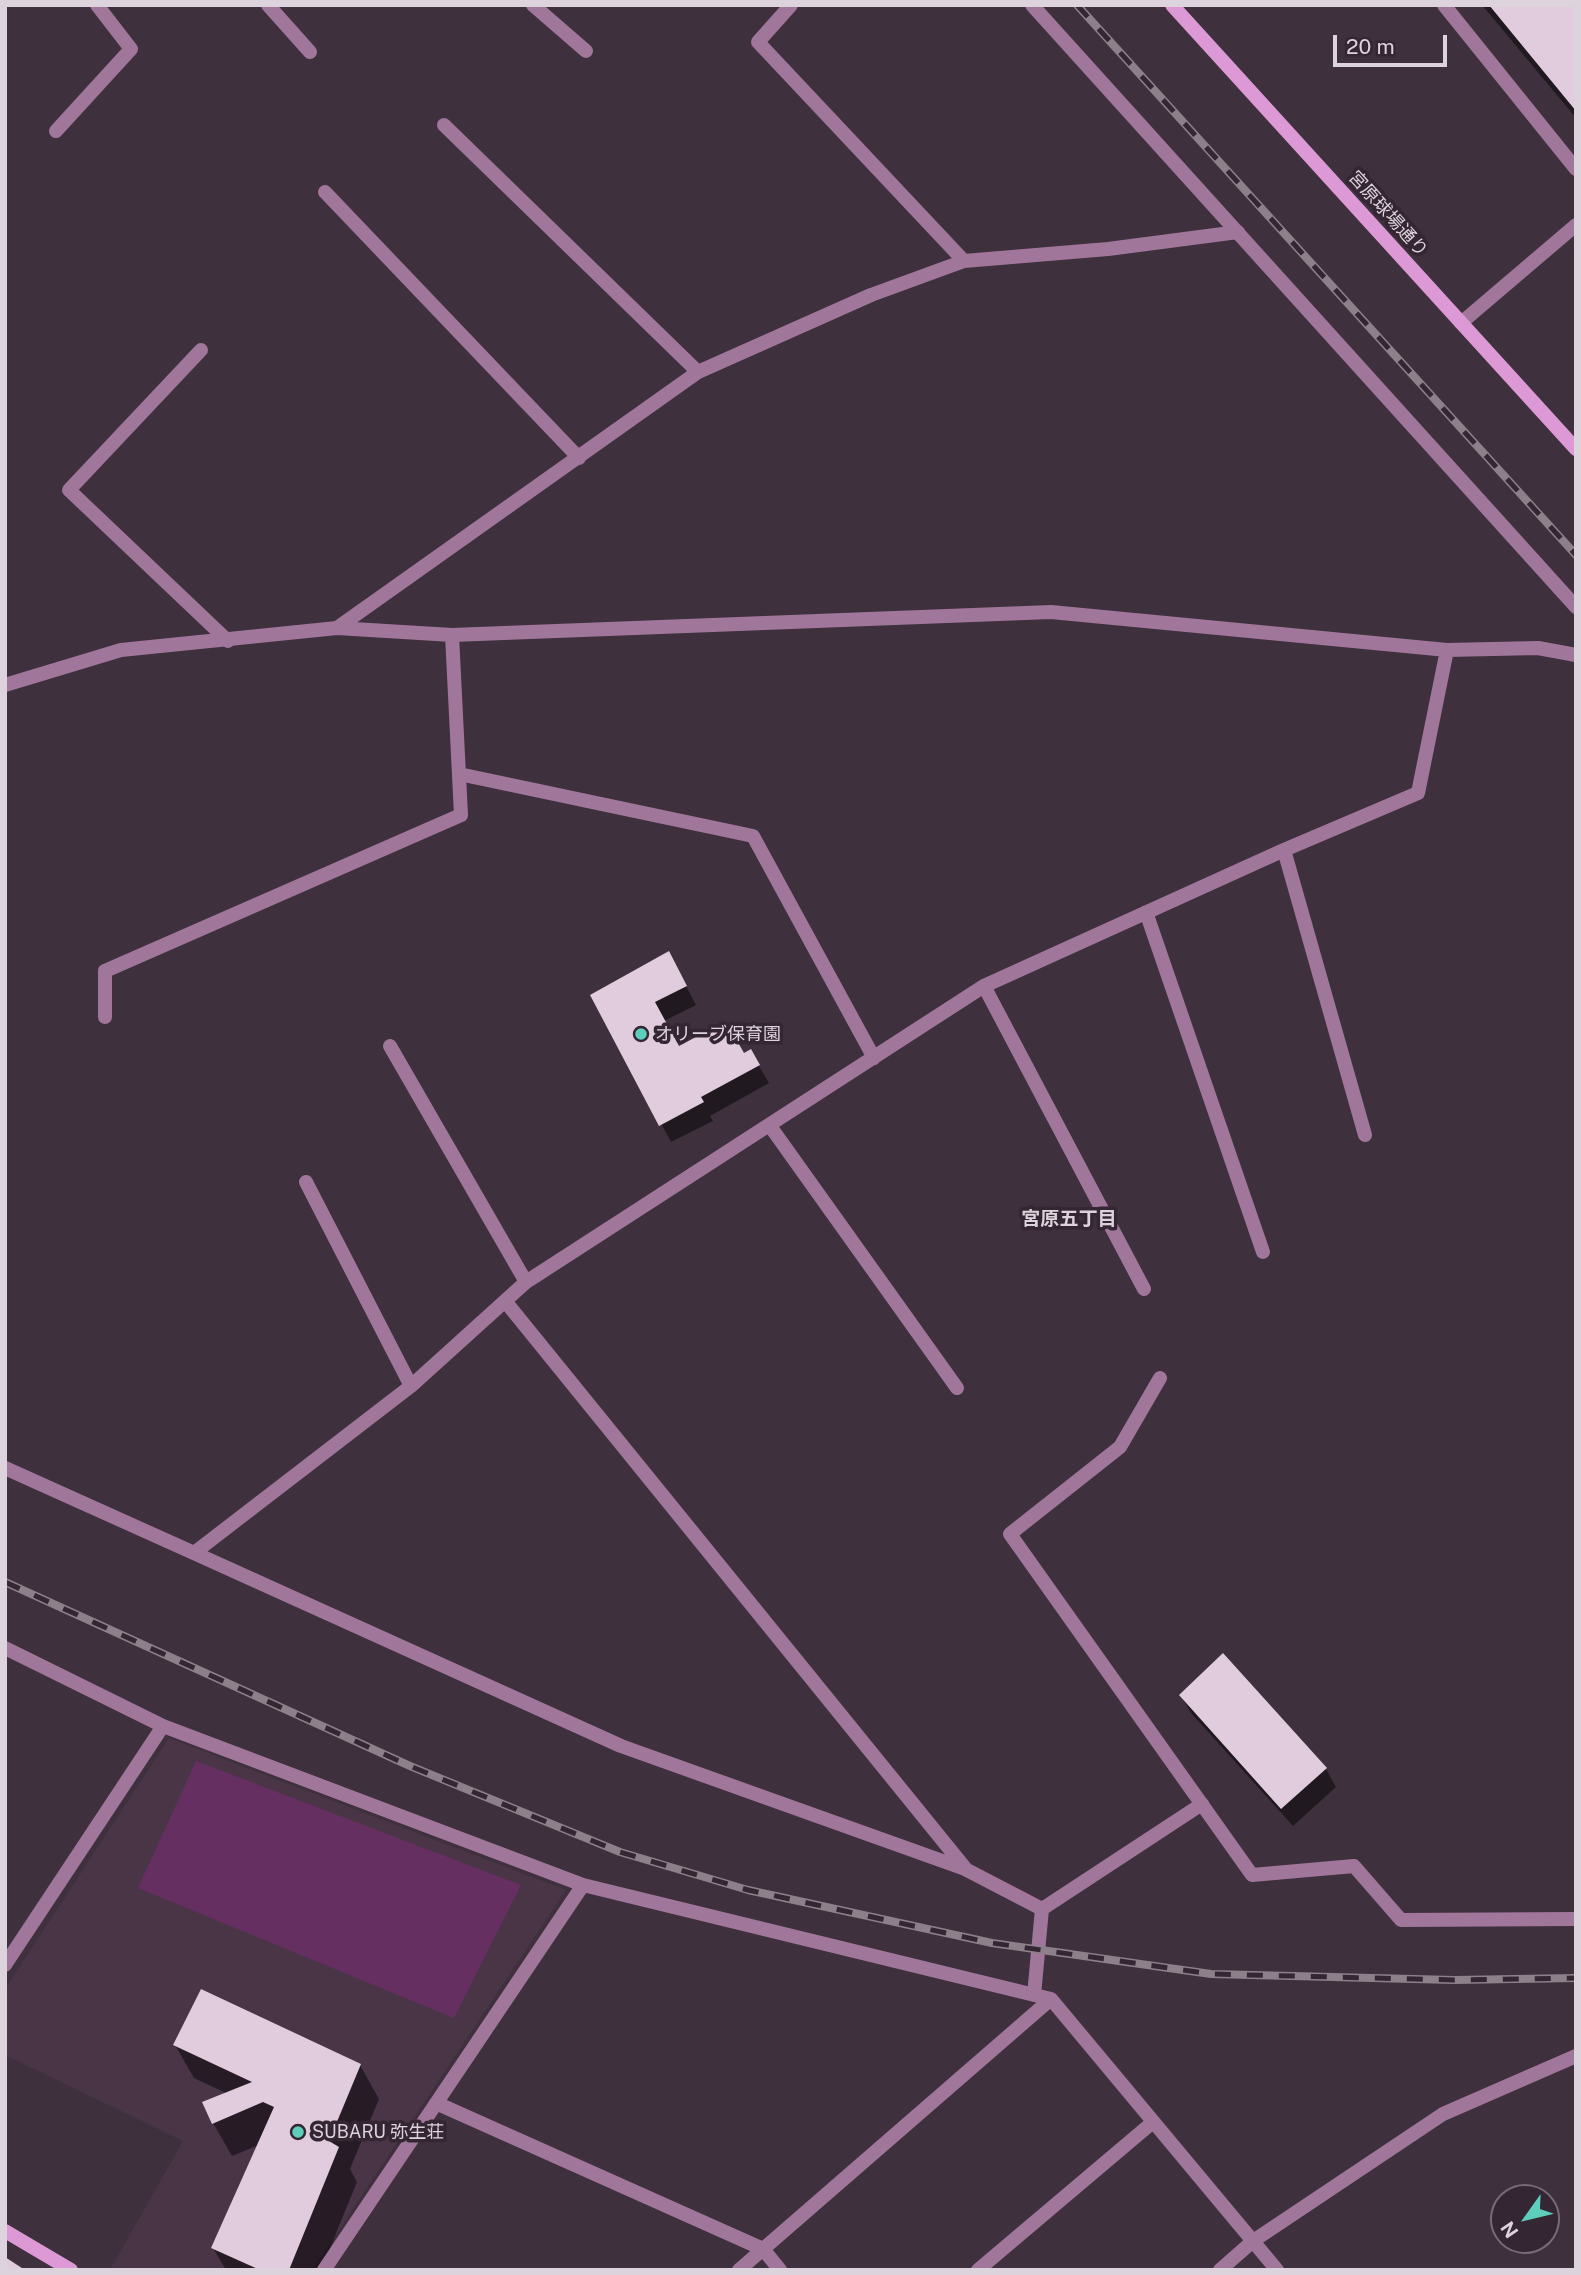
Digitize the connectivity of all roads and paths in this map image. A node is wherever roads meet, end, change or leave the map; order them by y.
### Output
1 (97, 5) edge
2 (268, 5) edge
3 (533, 5) edge
4 (791, 5) edge
5 (1032, 5) edge
6 (1172, 5) edge
7 (1444, 5) edge
8 (586, 51) dead end
9 (310, 52) dead end
10 (444, 125) dead end
11 (56, 131) dead end
12 (1576, 169) edge
13 (325, 192) dead end
14 (1576, 225) edge
15 (1238, 232) junction
16 (964, 261) junction
17 (1461, 323) junction
18 (201, 350) dead end
19 (698, 372) junction
20 (1576, 449) edge
21 (579, 458) junction
22 (1576, 607) edge
23 (337, 628) junction
24 (452, 635) junction
25 (228, 641) junction
26 (1447, 650) junction
27 (1576, 655) edge
28 (5, 685) edge
29 (459, 774) junction
30 (1284, 849) junction
31 (1146, 912) junction
32 (984, 986) junction
33 (105, 1017) dead end
34 (390, 1046) dead end
35 (873, 1058) junction
36 (770, 1126) junction
37 (1365, 1135) dead end
38 (306, 1182) dead end
39 (1263, 1252) dead end
40 (526, 1282) junction
41 (1144, 1289) dead end
42 (505, 1301) junction
43 (1160, 1378) dead end
44 (411, 1386) junction
45 (957, 1388) dead end
46 (5, 1468) edge
47 (194, 1553) junction
48 (5, 1648) edge
49 (163, 1726) junction
50 (1202, 1804) junction
51 (965, 1869) junction
52 (583, 1885) junction
53 (1042, 1909) junction
54 (1576, 1919) edge
55 (5, 1965) edge
56 (1034, 1996) junction
57 (1051, 1999) junction
58 (1576, 2056) edge
59 (436, 2102) junction
60 (1153, 2122) junction
61 (5, 2231) edge
62 (1253, 2241) junction
63 (763, 2249) junction
64 (71, 2270) edge
65 (324, 2270) edge
66 (739, 2270) edge
67 (780, 2270) edge
68 (978, 2270) edge
69 (1220, 2270) edge
70 (1277, 2270) edge

1 - 11 street
2 - 9 street
3 - 8 street
4 - 16 street
5 - 15 street
6 - 17 street, 宮原球場通り
7 - 12 street
10 - 19 street
13 - 21 street
14 - 17 street
15 - 16 street
15 - 22 street
16 - 19 street
17 - 20 street, 宮原球場通り
18 - 25 street
19 - 21 street
21 - 23 street
23 - 24 street
23 - 25 street
24 - 26 street
24 - 29 street
25 - 28 street
26 - 27 street
26 - 30 street
29 - 33 street
29 - 35 street
30 - 31 street
30 - 37 street
31 - 32 street
31 - 39 street
32 - 35 street
32 - 41 street
34 - 40 street
35 - 36 street
36 - 40 street
36 - 45 street
38 - 44 street
40 - 42 street
42 - 44 street
42 - 51 street
43 - 50 street
44 - 47 street
46 - 47 street
47 - 51 street
48 - 49 street
49 - 52 street
49 - 55 street
50 - 53 street
50 - 54 street
51 - 53 street
52 - 56 street
52 - 59 street
53 - 56 street
56 - 57 street
57 - 60 street
57 - 63 street
58 - 62 street
59 - 63 street
59 - 65 street
60 - 62 street
60 - 68 street
61 - 64 street
62 - 69 street
62 - 70 street
63 - 66 street
63 - 67 street

